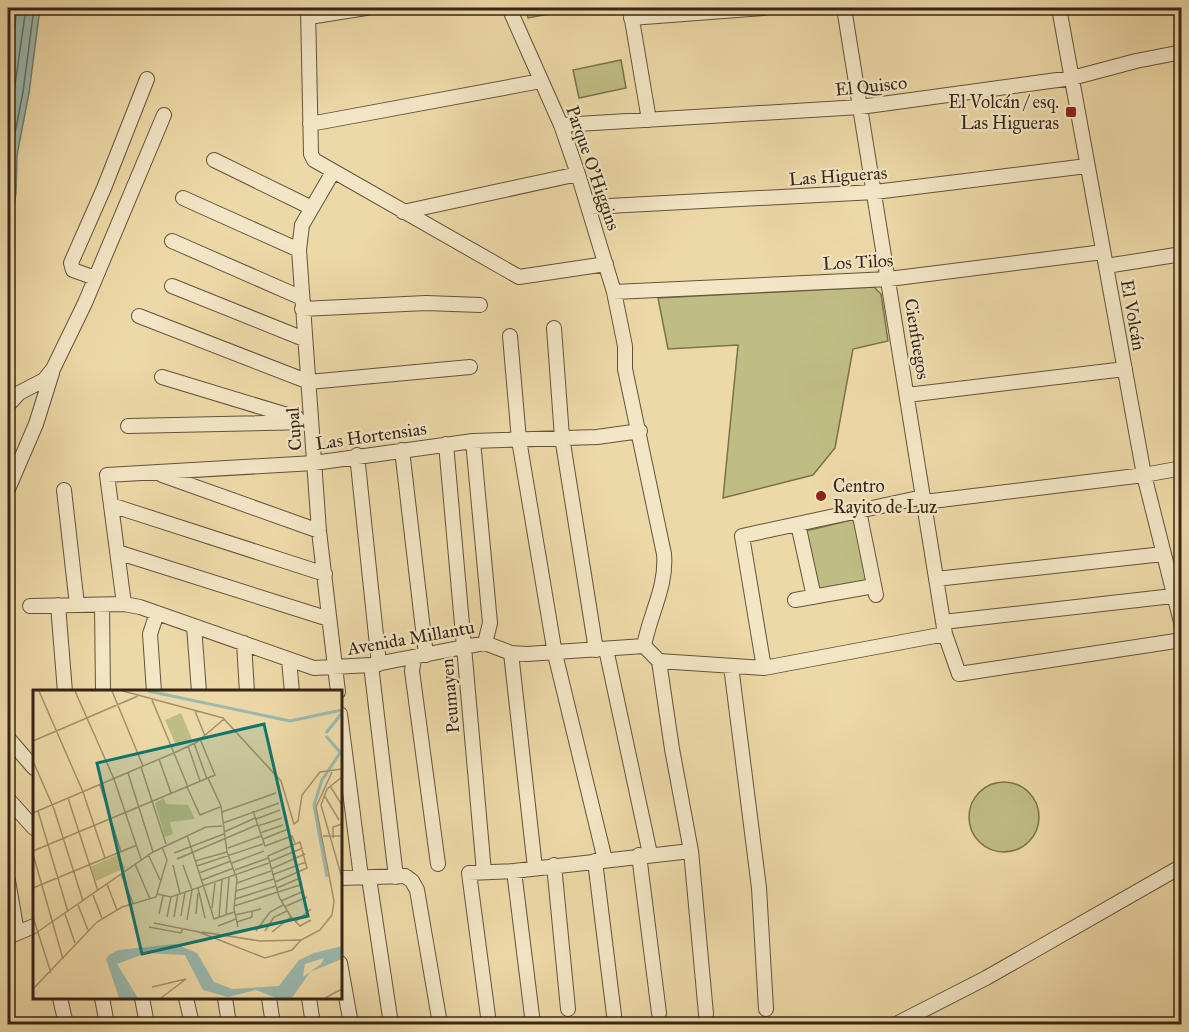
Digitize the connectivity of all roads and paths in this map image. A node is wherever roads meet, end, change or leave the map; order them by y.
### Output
1 (366, 8) edge
2 (509, 8) edge
3 (764, 8) edge
4 (844, 8) edge
5 (1059, 8) edge
6 (309, 12) edge
7 (631, 13) edge
8 (1182, 52) edge
9 (1072, 78) junction
10 (147, 79) dead end
11 (541, 81) junction
12 (860, 107) junction
13 (164, 115) dead end
14 (649, 120) junction
15 (310, 124) junction
16 (561, 125) junction
17 (117, 157) junction
18 (214, 160) dead end
19 (1088, 166) junction
20 (140, 167) junction
21 (333, 172) junction
22 (578, 174) junction
23 (874, 192) junction
24 (183, 198) dead end
25 (589, 207) junction
26 (312, 208) junction
27 (402, 212) junction
28 (172, 241) dead end
29 (298, 249) junction
30 (1103, 252) junction
31 (1182, 254) edge
32 (606, 264) junction
33 (1106, 266) junction
34 (95, 278) junction
35 (889, 279) junction
36 (172, 286) dead end
37 (614, 292) junction
38 (302, 304) junction
39 (480, 305) dead end
40 (139, 316) dead end
41 (554, 328) dead end
42 (510, 336) dead end
43 (304, 339) junction
44 (470, 367) dead end
45 (53, 369) junction
46 (1125, 369) junction
47 (162, 377) dead end
48 (309, 382) junction
49 (907, 395) junction
50 (8, 405) edge
51 (310, 423) junction
52 (128, 426) dead end
53 (640, 431) junction
54 (562, 436) junction
55 (519, 440) junction
56 (473, 441) junction
57 (446, 444) junction
58 (402, 450) junction
59 (357, 455) junction
60 (314, 463) junction
61 (1182, 468) edge
62 (157, 473) junction
63 (1144, 475) junction
64 (8, 489) edge
65 (64, 490) dead end
66 (924, 499) junction
67 (111, 505) junction
68 (859, 511) junction
69 (798, 524) junction
70 (319, 531) junction
71 (117, 552) junction
72 (1163, 554) junction
73 (325, 574) junction
74 (936, 579) junction
75 (1173, 596) junction
76 (814, 597) junction
77 (795, 600) dead end
78 (124, 604) junction
79 (58, 605) junction
80 (78, 605) junction
81 (102, 605) junction
82 (30, 606) dead end
83 (157, 613) junction
84 (329, 619) junction
85 (194, 626) junction
86 (1182, 626) edge
87 (944, 628) junction
88 (1182, 640) edge
89 (244, 643) junction
90 (485, 644) junction
91 (644, 646) junction
92 (464, 647) junction
93 (601, 649) junction
94 (511, 652) junction
95 (555, 654) junction
96 (420, 657) junction
97 (289, 660) junction
98 (659, 661) junction
99 (375, 664) junction
100 (731, 666) junction
101 (764, 668) junction
102 (335, 669) junction
103 (65, 690) edge
104 (104, 690) edge
105 (154, 690) edge
106 (199, 690) edge
107 (247, 690) edge
108 (292, 690) edge
109 (338, 690) edge
110 (342, 727) edge
111 (8, 738) edge
112 (33, 767) edge
113 (8, 799) edge
114 (33, 827) edge
115 (691, 851) junction
116 (645, 855) junction
117 (600, 860) junction
118 (438, 864) dead end
119 (554, 865) junction
120 (1182, 866) edge
121 (535, 868) junction
122 (514, 871) junction
123 (484, 872) junction
124 (401, 876) junction
125 (342, 878) edge
126 (365, 878) junction
127 (8, 881) edge
128 (33, 926) edge
129 (12, 935) edge
130 (342, 974) edge
131 (60, 999) edge
132 (102, 999) edge
133 (142, 999) edge
134 (186, 999) edge
135 (225, 999) edge
136 (269, 999) edge
137 (309, 999) edge
138 (568, 1009) dead end
139 (766, 1010) dead end
140 (659, 1012) dead end
141 (706, 1014) dead end
142 (614, 1015) dead end
143 (66, 1024) edge
144 (107, 1024) edge
145 (147, 1024) edge
146 (192, 1024) edge
147 (229, 1024) edge
148 (273, 1024) edge
149 (313, 1024) edge
150 (351, 1024) edge
151 (391, 1024) edge
152 (440, 1024) edge
153 (489, 1024) edge
154 (533, 1024) edge
155 (896, 1024) edge

1 - 6 street
2 - 11 street, Parque O'Higgins
3 - 7 street
4 - 12 street, Cienfuegos
5 - 9 street, El Volcán
6 - 15 street
7 - 14 street
8 - 9 street, El Quisco
9 - 12 street, El Quisco
9 - 19 street, El Volcán
10 - 17 street
11 - 15 street
11 - 16 street, Parque O'Higgins
12 - 14 street, El Quisco
12 - 23 street, Cienfuegos
13 - 20 street
14 - 16 street, El Quisco
15 - 21 street
16 - 22 street, Parque O'Higgins
17 - 20 street
17 - 34 street
18 - 26 street
19 - 23 street, Las Higueras
19 - 30 street, El Volcán
20 - 34 street
21 - 26 street, Cupal
21 - 27 street
22 - 25 street, Parque O'Higgins
22 - 27 street
23 - 25 street, Las Higueras
23 - 35 street, Cienfuegos
24 - 29 street
25 - 32 street, Parque O'Higgins
26 - 29 street, Cupal
27 - 32 street
28 - 38 street
29 - 38 street, Cupal
30 - 33 street, El Volcán
30 - 35 street, Los Tilos
31 - 33 street
32 - 37 street, Parque O'Higgins
33 - 46 street, El Volcán
34 - 45 street
35 - 37 street, Los Tilos
35 - 49 street, Cienfuegos
36 - 43 street
37 - 53 street, Parque O'Higgins
38 - 39 street
38 - 43 street, Cupal
40 - 48 street
41 - 54 street
42 - 55 street
43 - 48 street, Cupal
44 - 48 street
45 - 50 street
45 - 64 street
46 - 49 street
46 - 63 street, El Volcán
47 - 51 street
48 - 51 street, Cupal
49 - 66 street, Cienfuegos
51 - 52 street
51 - 60 street, Cupal
53 - 54 street, Las Hortensias
53 - 91 street, Parque O'Higgins
54 - 55 street, Las Hortensias
54 - 93 street
55 - 56 street, Las Hortensias
55 - 95 street
56 - 57 street, Las Hortensias
56 - 90 street
57 - 58 street, Las Hortensias
57 - 92 street, Peumayen
58 - 59 street, Las Hortensias
58 - 96 street
59 - 60 street, Las Hortensias
59 - 99 street
60 - 62 street, Las Hortensias
60 - 70 street, Cupal
61 - 63 street
62 - 67 street, Las Hortensias
62 - 70 street
63 - 66 street
63 - 72 street, El Volcán
65 - 80 street
66 - 68 street
66 - 74 street, Cienfuegos
67 - 71 street
67 - 73 street
68 - 69 street
68 - 76 street
69 - 76 street
69 - 101 street
70 - 73 street, Cupal
71 - 78 street
71 - 84 street
72 - 74 street
72 - 75 street, El Volcán
73 - 84 street, Cupal
74 - 87 street, Cienfuegos
75 - 86 street, El Volcán
75 - 87 street
76 - 77 street
78 - 81 street, Avenida Millantu
78 - 83 street, Avenida Millantu
79 - 80 street, Avenida Millantu
79 - 82 street, Avenida Millantu
79 - 103 street
80 - 81 street, Avenida Millantu
81 - 104 street
83 - 85 street, Avenida Millantu
83 - 105 street
84 - 102 street, Cupal
85 - 89 street, Avenida Millantu
85 - 106 street
87 - 88 street, Cienfuegos
87 - 101 street
89 - 97 street, Avenida Millantu
89 - 107 street
90 - 92 street, Avenida Millantu
90 - 94 street, Avenida Millantu
91 - 93 street, Avenida Millantu
91 - 98 street
92 - 96 street, Avenida Millantu
92 - 123 street, Peumayen
93 - 95 street, Avenida Millantu
93 - 116 street
94 - 95 street, Avenida Millantu
94 - 121 street
95 - 117 street
96 - 99 street, Avenida Millantu
96 - 118 street
97 - 102 street, Avenida Millantu
97 - 108 street
98 - 100 street
98 - 115 street
99 - 102 street, Avenida Millantu
99 - 124 street
100 - 101 street
100 - 139 street
102 - 109 street, Cupal
110 - 126 street
111 - 112 street
113 - 114 street
115 - 116 street
115 - 141 street
116 - 117 street
116 - 140 street
117 - 119 street
117 - 142 street
119 - 121 street
119 - 138 street
120 - 155 street
121 - 122 street
122 - 123 street
122 - 154 street
123 - 153 street
124 - 126 street
124 - 152 street
125 - 126 street
126 - 151 street
127 - 129 street
128 - 129 street
130 - 150 street
131 - 143 street
132 - 144 street
133 - 145 street
134 - 146 street
135 - 147 street
136 - 148 street
137 - 149 street

